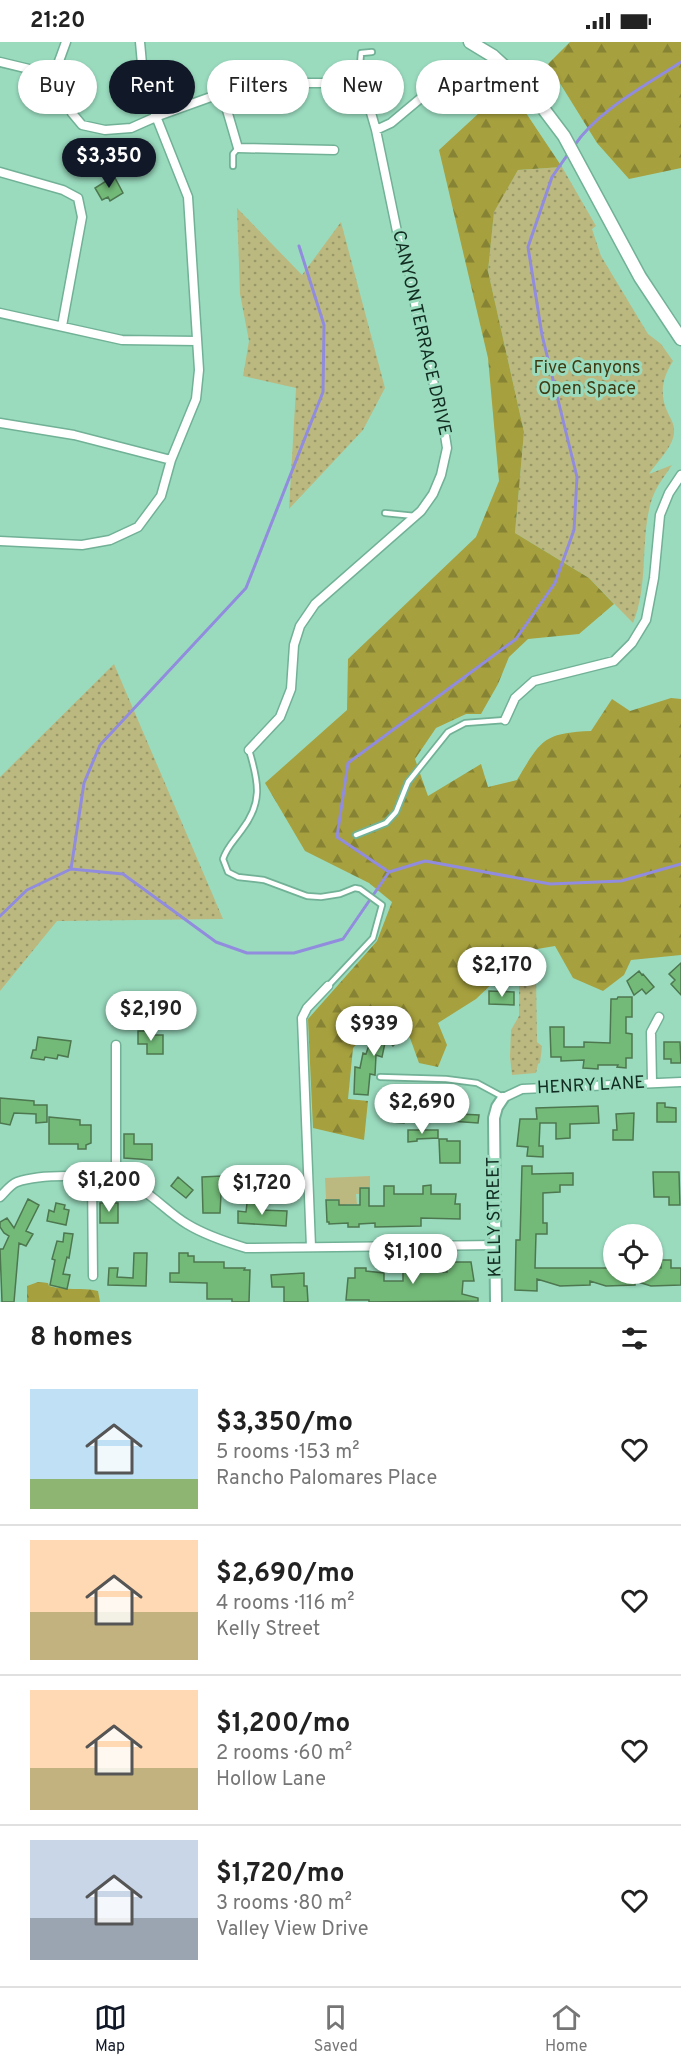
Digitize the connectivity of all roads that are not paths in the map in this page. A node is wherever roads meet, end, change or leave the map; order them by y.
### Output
1 (66, 42) edge
2 (140, 42) edge
3 (470, 42) edge
4 (372, 52) dead end
5 (59, 60) edge
6 (360, 60) edge
7 (0, 63) edge
8 (18, 67) edge
9 (207, 98) edge
10 (416, 102) edge
11 (74, 114) edge
12 (228, 114) edge
13 (371, 114) edge
14 (158, 116) junction
15 (376, 130) junction
16 (238, 148) junction
17 (334, 150) dead end
18 (233, 166) dead end
19 (0, 172) edge
20 (0, 313) edge
21 (62, 326) junction
22 (681, 339) edge
23 (197, 341) junction
24 (0, 423) edge
25 (171, 460) junction
26 (681, 475) edge
27 (384, 513) dead end
28 (415, 516) junction
29 (0, 541) edge
30 (505, 720) joint
31 (249, 750) joint
32 (356, 835) dead end
33 (328, 986) joint
34 (659, 1017) dead end
35 (116, 1045) dead end
36 (380, 1077) dead end
37 (652, 1082) junction
38 (681, 1082) edge
39 (504, 1098) junction
40 (92, 1177) junction
41 (116, 1180) junction
42 (0, 1197) edge
43 (496, 1245) junction
44 (310, 1247) junction
45 (93, 1276) dead end
46 (496, 1302) edge

1 - 5 street
2 - 14 street
3 - 22 main road
4 - 6 lane
7 - 8 street
9 - 14 street
10 - 15 street
11 - 14 street
12 - 16 street
13 - 15 street, CANYON TERRACE DRIVE
14 - 23 street
15 - 28 street, CANYON TERRACE DRIVE
16 - 17 street
16 - 18 lane
19 - 21 street
20 - 21 street
21 - 23 street
23 - 25 street
24 - 25 street
25 - 29 street
26 - 30 street
27 - 28 lane
28 - 31 street, CANYON TERRACE DRIVE
30 - 32 lane
31 - 33 lane
33 - 44 street
34 - 37 street
35 - 41 street
36 - 39 lane
37 - 38 street, HENRY LANE
37 - 39 street, HENRY LANE
39 - 43 street, KELLY STREET
40 - 41 street
40 - 42 street
40 - 45 street
41 - 44 street
43 - 44 street
43 - 46 street, KELLY STREET

